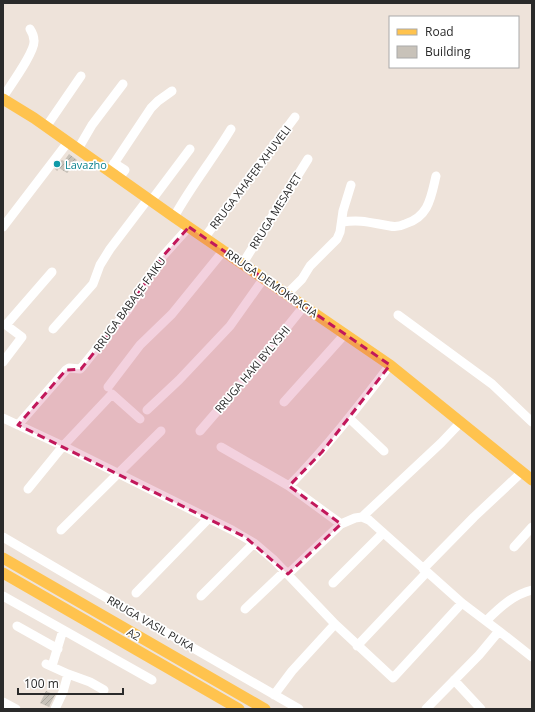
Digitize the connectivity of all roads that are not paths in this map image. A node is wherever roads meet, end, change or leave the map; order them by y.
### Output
1 (30, 28) dead end
2 (81, 76) dead end
3 (123, 84) dead end
4 (172, 91) dead end
5 (3, 98) edge
6 (295, 117) dead end
7 (46, 127) junction
8 (231, 130) dead end
9 (68, 142) junction
10 (78, 149) junction
11 (190, 149) dead end
12 (308, 160) dead end
13 (112, 167) junction
14 (436, 176) dead end
15 (351, 185) dead end
16 (150, 200) junction
17 (174, 217) junction
18 (342, 222) junction
19 (3, 227) edge
20 (189, 227) junction
21 (205, 237) junction
22 (224, 250) junction
23 (243, 263) junction
24 (52, 272) dead end
25 (264, 278) junction
26 (287, 294) junction
27 (304, 306) junction
28 (398, 315) dead end
29 (53, 329) dead end
30 (346, 334) junction
31 (3, 362) edge
32 (390, 365) junction
33 (108, 387) dead end
34 (284, 402) dead end
35 (147, 410) dead end
36 (3, 418) edge
37 (349, 418) junction
38 (140, 419) dead end
39 (461, 422) junction
40 (532, 422) edge
41 (18, 425) junction
42 (161, 431) dead end
43 (200, 431) dead end
44 (63, 446) junction
45 (221, 447) dead end
46 (384, 451) dead end
47 (522, 472) junction
48 (118, 474) junction
49 (532, 480) edge
50 (289, 486) junction
51 (28, 489) dead end
52 (362, 517) junction
53 (208, 518) junction
54 (341, 524) junction
55 (532, 527) edge
56 (61, 530) dead end
57 (383, 533) junction
58 (3, 537) edge
59 (254, 542) junction
60 (514, 547) dead end
61 (3, 558) edge
62 (425, 570) junction
63 (3, 573) edge
64 (287, 573) junction
65 (333, 583) dead end
66 (532, 590) edge
67 (136, 593) dead end
68 (3, 596) edge
69 (202, 596) dead end
70 (462, 603) junction
71 (245, 609) dead end
72 (486, 621) junction
73 (335, 624) junction
74 (17, 626) dead end
75 (63, 630) junction
76 (499, 631) junction
77 (358, 646) junction
78 (58, 649) junction
79 (532, 657) edge
80 (68, 674) junction
81 (152, 680) dead end
82 (454, 680) junction
83 (104, 690) dead end
84 (276, 691) junction
85 (3, 702) edge
86 (16, 709) edge
87 (55, 709) edge
88 (239, 709) edge
89 (265, 709) edge
90 (299, 709) edge
91 (426, 709) edge
92 (481, 709) edge

1 - 5 street
2 - 7 street
3 - 10 street
4 - 13 street
5 - 7 main road, RRUGA DEMOKRACIA
6 - 21 street, RRUGA XHAFER XHUVELI
7 - 9 main road, RRUGA DEMOKRACIA
8 - 17 street
9 - 10 main road, RRUGA DEMOKRACIA
9 - 19 street
10 - 13 main road, RRUGA DEMOKRACIA
11 - 16 street
12 - 23 street, RRUGA MESAPET
13 - 16 main road, RRUGA DEMOKRACIA
14 - 18 street
15 - 18 street
16 - 17 main road, RRUGA DEMOKRACIA
16 - 29 street
17 - 20 main road, RRUGA DEMOKRACIA
18 - 26 street
20 - 21 main road, RRUGA DEMOKRACIA
20 - 41 street, RRUGA BABAÇE FAIKU
21 - 22 main road, RRUGA DEMOKRACIA
22 - 23 main road, RRUGA DEMOKRACIA
22 - 33 street
23 - 25 main road, RRUGA DEMOKRACIA
24 - 31 street
25 - 26 main road, RRUGA DEMOKRACIA
25 - 35 street
26 - 27 main road, RRUGA DEMOKRACIA
27 - 30 main road, RRUGA DEMOKRACIA
27 - 43 street, RRUGA HAKI BYLYSHI
28 - 40 street
30 - 32 main road, RRUGA DEMOKRACIA
30 - 34 street
32 - 37 street
32 - 39 main road, RRUGA DEMOKRACIA
36 - 41 street
37 - 46 street
37 - 50 street
38 - 44 street
39 - 47 main road, RRUGA DEMOKRACIA
39 - 52 street
41 - 44 street
42 - 48 street
44 - 48 street
44 - 51 street
45 - 50 street
47 - 49 main road, RRUGA DEMOKRACIA
47 - 62 street
48 - 53 street
48 - 56 street
50 - 54 street
52 - 54 street
52 - 57 street
53 - 59 street
53 - 67 street
54 - 64 street
55 - 60 street
57 - 62 street
57 - 65 street
58 - 84 street, RRUGA VASIL PUKA
59 - 64 street
59 - 69 street
61 - 89 main road, A2
62 - 70 street
62 - 77 street
63 - 88 main road, A2
64 - 71 street
64 - 73 street
66 - 72 street
68 - 75 street
70 - 72 street
70 - 77 street
72 - 76 street
73 - 77 street
73 - 84 street
74 - 78 street
75 - 78 street
75 - 81 street
76 - 79 street
76 - 82 street
78 - 80 street
80 - 83 street
80 - 87 street
82 - 91 street
82 - 92 street
84 - 90 street, RRUGA VASIL PUKA
85 - 86 street

